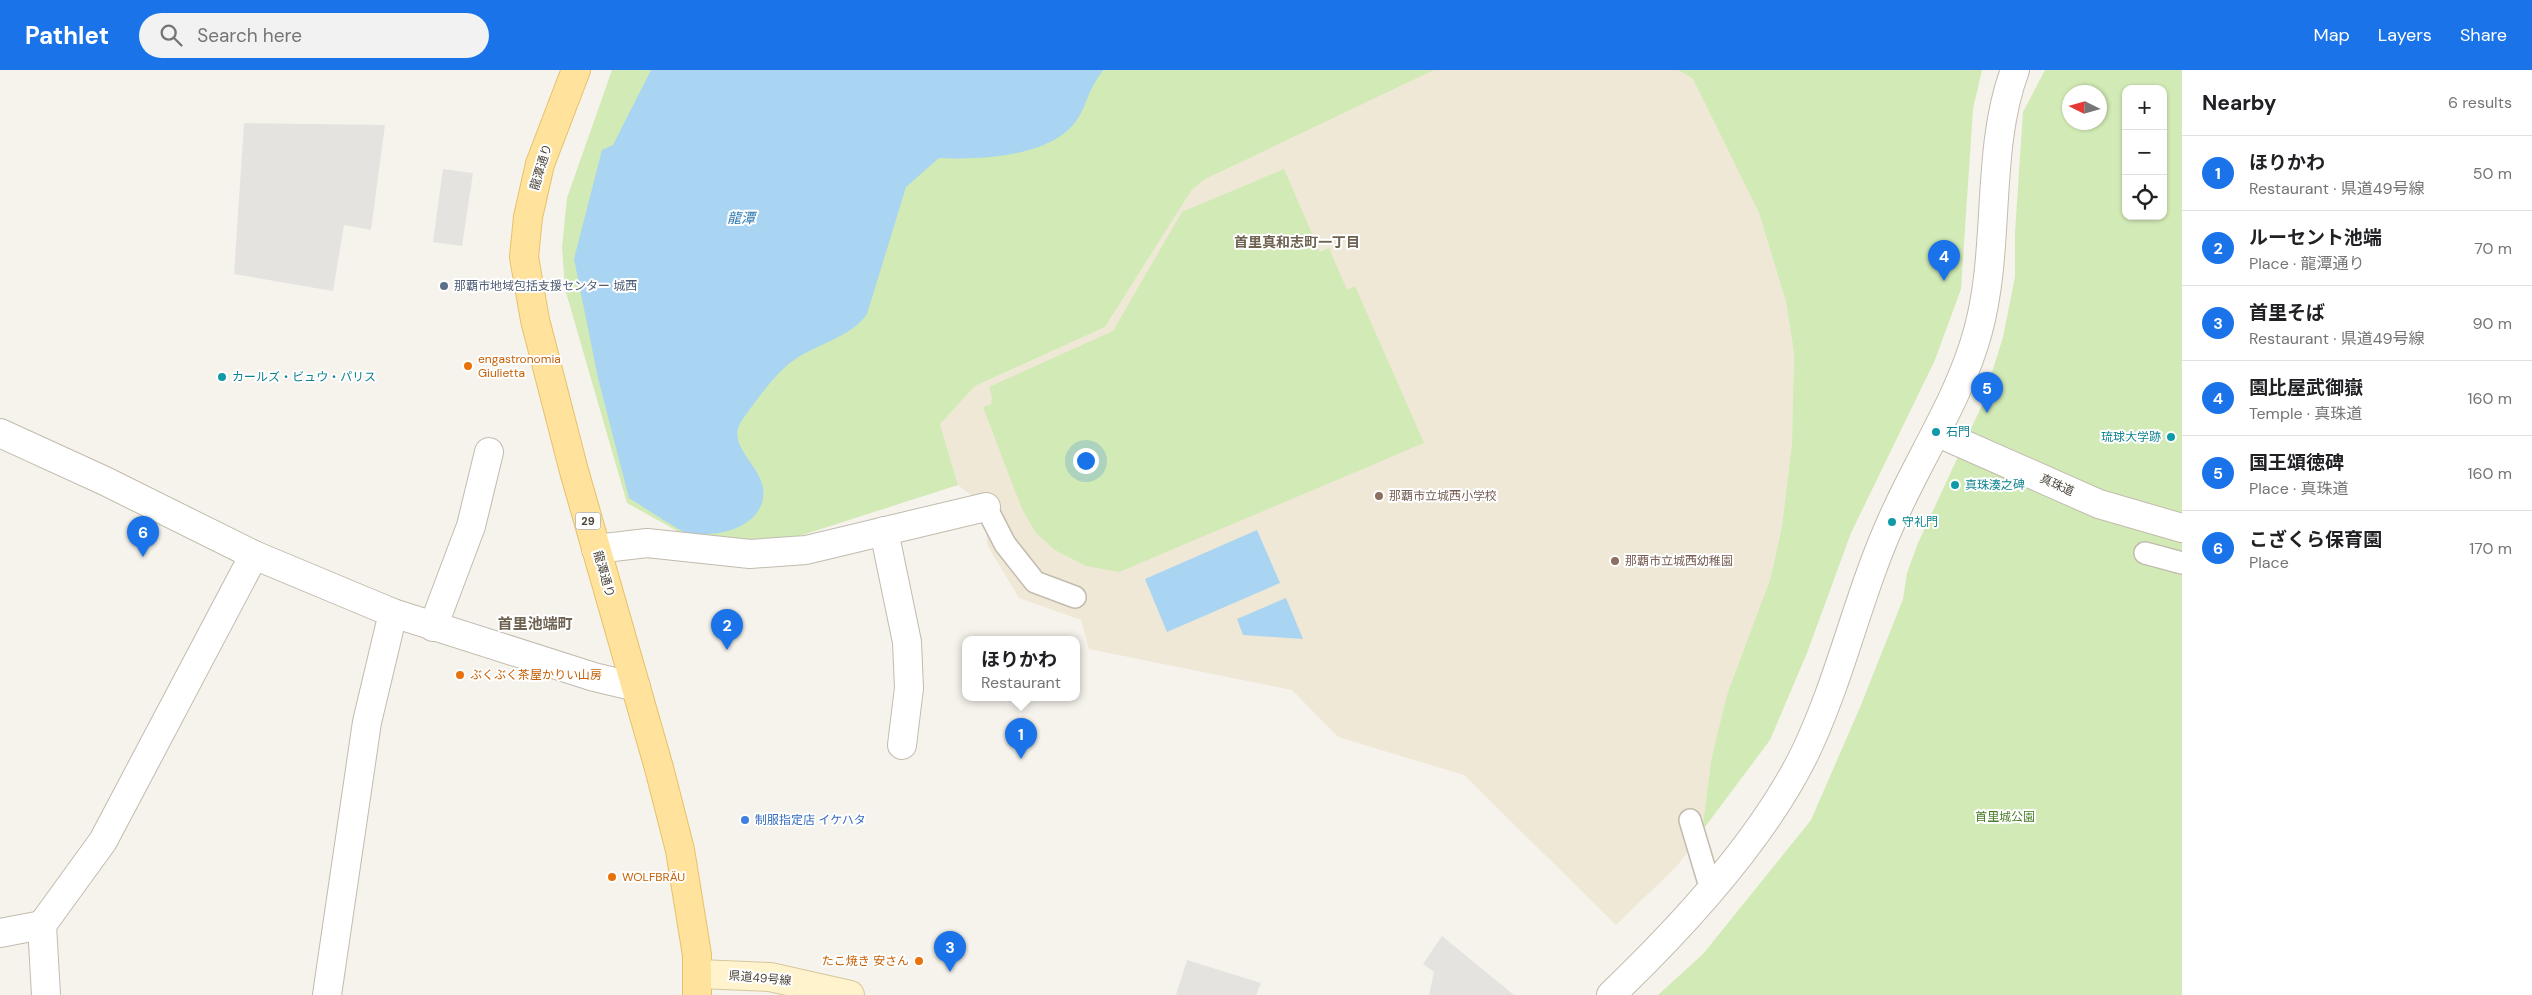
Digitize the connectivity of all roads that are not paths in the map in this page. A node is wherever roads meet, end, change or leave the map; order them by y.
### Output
1 (576, 70) edge
2 (2016, 70) edge
3 (1936, 432) junction
4 (0, 433) edge
5 (489, 452) dead end
6 (986, 507) joint
7 (2182, 528) edge
8 (884, 531) junction
9 (596, 549) junction
10 (2145, 553) dead end
11 (254, 555) junction
12 (2182, 563) edge
13 (1075, 597) dead end
14 (392, 613) junction
15 (433, 627) junction
16 (636, 687) junction
17 (902, 745) dead end
18 (1690, 820) dead end
19 (1711, 890) junction
20 (42, 925) junction
21 (0, 933) edge
22 (698, 985) edge
23 (46, 995) edge
24 (327, 995) edge
25 (850, 995) edge
26 (1611, 995) edge

1 - 9 main road, 龍潭通り / 29
2 - 3 street
3 - 7 street, 真珠道
3 - 19 street
4 - 11 street
5 - 15 street
6 - 8 street
6 - 13 lane
8 - 9 street
8 - 17 street
9 - 16 main road, 龍潭通り / 29
10 - 12 lane
11 - 14 street
11 - 20 street
14 - 15 street
14 - 24 street
15 - 16 street
16 - 22 main road, 龍潭通り / 29
18 - 19 lane
19 - 26 street
20 - 21 street
20 - 23 street
22 - 25 main road, 県道49号線

